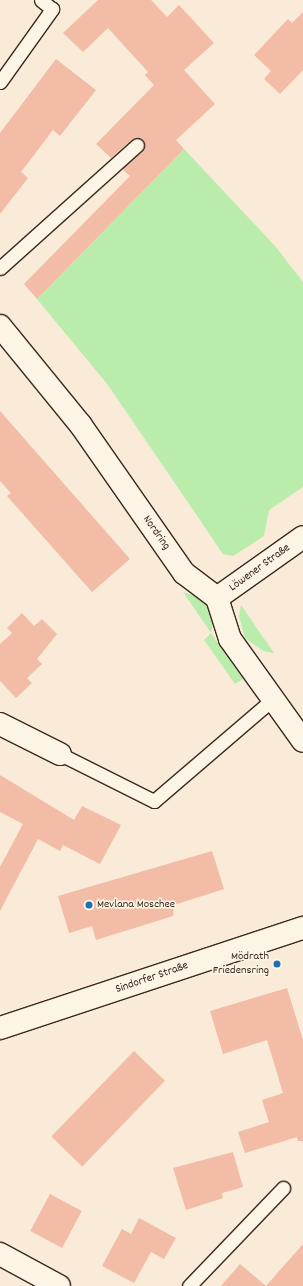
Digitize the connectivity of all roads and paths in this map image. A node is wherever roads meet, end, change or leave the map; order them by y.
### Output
1 (42, 0) edge
2 (0, 82) edge
3 (137, 145) dead end
4 (0, 268) edge
5 (0, 326) edge
6 (303, 537) edge
7 (217, 598) junction
8 (274, 698) junction
9 (0, 724) edge
10 (303, 741) edge
11 (60, 754) joint
12 (303, 928) edge
13 (0, 1028) edge
14 (283, 1188) dead end
15 (0, 1254) edge
16 (59, 1286) edge
17 (189, 1286) edge

1 - 2 lane
3 - 4 lane
5 - 7 street, Nordring
6 - 7 street, Löwener Straße
7 - 8 street
8 - 10 street
8 - 11 lane
9 - 11 street
12 - 13 street, Sindorfer Straße
14 - 17 lane
15 - 16 street

